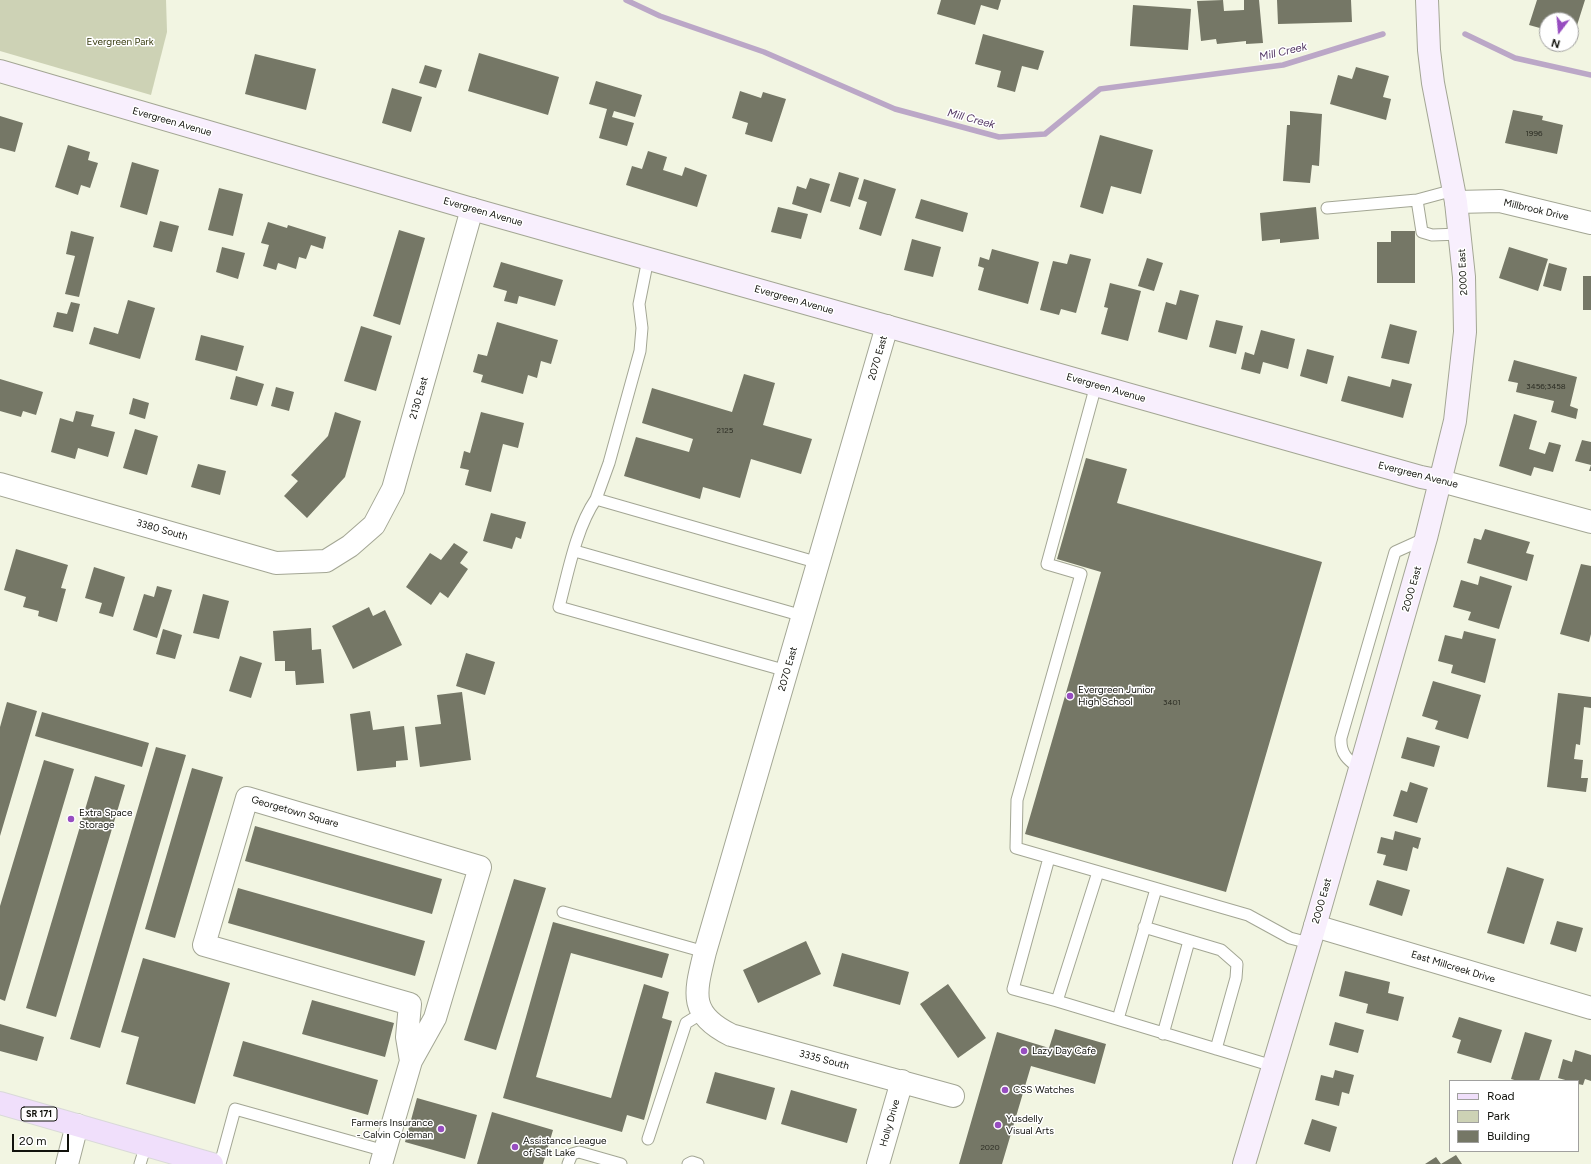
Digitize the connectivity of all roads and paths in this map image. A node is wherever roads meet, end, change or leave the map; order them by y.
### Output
1 (1427, 0) edge
2 (0, 71) edge
3 (1455, 196) junction
4 (1417, 200) junction
5 (1327, 208) dead end
6 (472, 209) junction
7 (1591, 222) edge
8 (1461, 234) junction
9 (648, 259) junction
10 (887, 326) junction
11 (1096, 385) junction
12 (1441, 481) junction
13 (0, 484) edge
14 (596, 499) junction
15 (1591, 522) edge
16 (575, 551) junction
17 (326, 561) joint
18 (818, 563) junction
19 (803, 616) junction
20 (787, 671) junction
21 (1049, 858) junction
22 (1098, 872) junction
23 (1156, 889) junction
24 (563, 912) dead end
25 (1144, 927) junction
26 (1312, 935) junction
27 (1189, 941) junction
28 (705, 952) junction
29 (1057, 1002) junction
30 (1591, 1008) edge
31 (702, 1013) junction
32 (1118, 1019) junction
33 (1163, 1034) junction
34 (1216, 1049) junction
35 (411, 1061) junction
36 (1273, 1066) junction
37 (902, 1081) junction
38 (953, 1096) dead end
39 (0, 1103) edge
40 (77, 1125) junction
41 (648, 1140) dead end
42 (143, 1155) edge
43 (383, 1158) edge
44 (185, 1160) edge
45 (67, 1164) edge
46 (212, 1164) edge
47 (220, 1164) edge
48 (568, 1164) edge
49 (621, 1164) edge
50 (688, 1164) edge
51 (698, 1164) edge
52 (878, 1164) edge
53 (1244, 1164) edge

1 - 3 street, 2000 East
2 - 6 street, Evergreen Avenue
3 - 4 lane
3 - 7 street, Millbrook Drive
3 - 8 street, 2000 East
4 - 5 lane
4 - 8 lane
6 - 9 street, Evergreen Avenue
6 - 17 street, 2130 East
8 - 12 street, 2000 East
9 - 10 street, Evergreen Avenue
9 - 14 lane
10 - 11 street, Evergreen Avenue
10 - 18 street, 2070 East
11 - 12 street, Evergreen Avenue
11 - 21 lane
12 - 15 street, Evergreen Avenue
12 - 26 street, 2000 East
13 - 17 street, 3380 South
14 - 16 lane
14 - 18 lane
16 - 19 lane
16 - 20 lane
18 - 19 street, 2070 East
19 - 20 street, 2070 East
20 - 28 street, 2070 East
21 - 22 lane
21 - 29 lane
22 - 23 lane
22 - 29 lane
23 - 25 lane
23 - 26 lane
24 - 28 lane
25 - 27 lane
25 - 32 lane
26 - 30 street, East Millcreek Drive
26 - 36 street, 2000 East
27 - 33 lane
27 - 34 lane
28 - 31 street, 2070 East
29 - 32 lane
31 - 37 street, 3335 South
31 - 41 lane
32 - 33 lane
33 - 34 lane
34 - 36 lane
35 - 35 street, Georgetown Square
35 - 43 street, Georgetown Square
36 - 53 street, 2000 East
37 - 38 street, 3335 South
37 - 52 street, Holly Drive
39 - 40 main road, SR 171
40 - 42 main road, SR 171
40 - 45 street
42 - 44 main road, SR 171
43 - 47 lane
44 - 46 main road, SR 171
48 - 49 lane
50 - 51 lane

